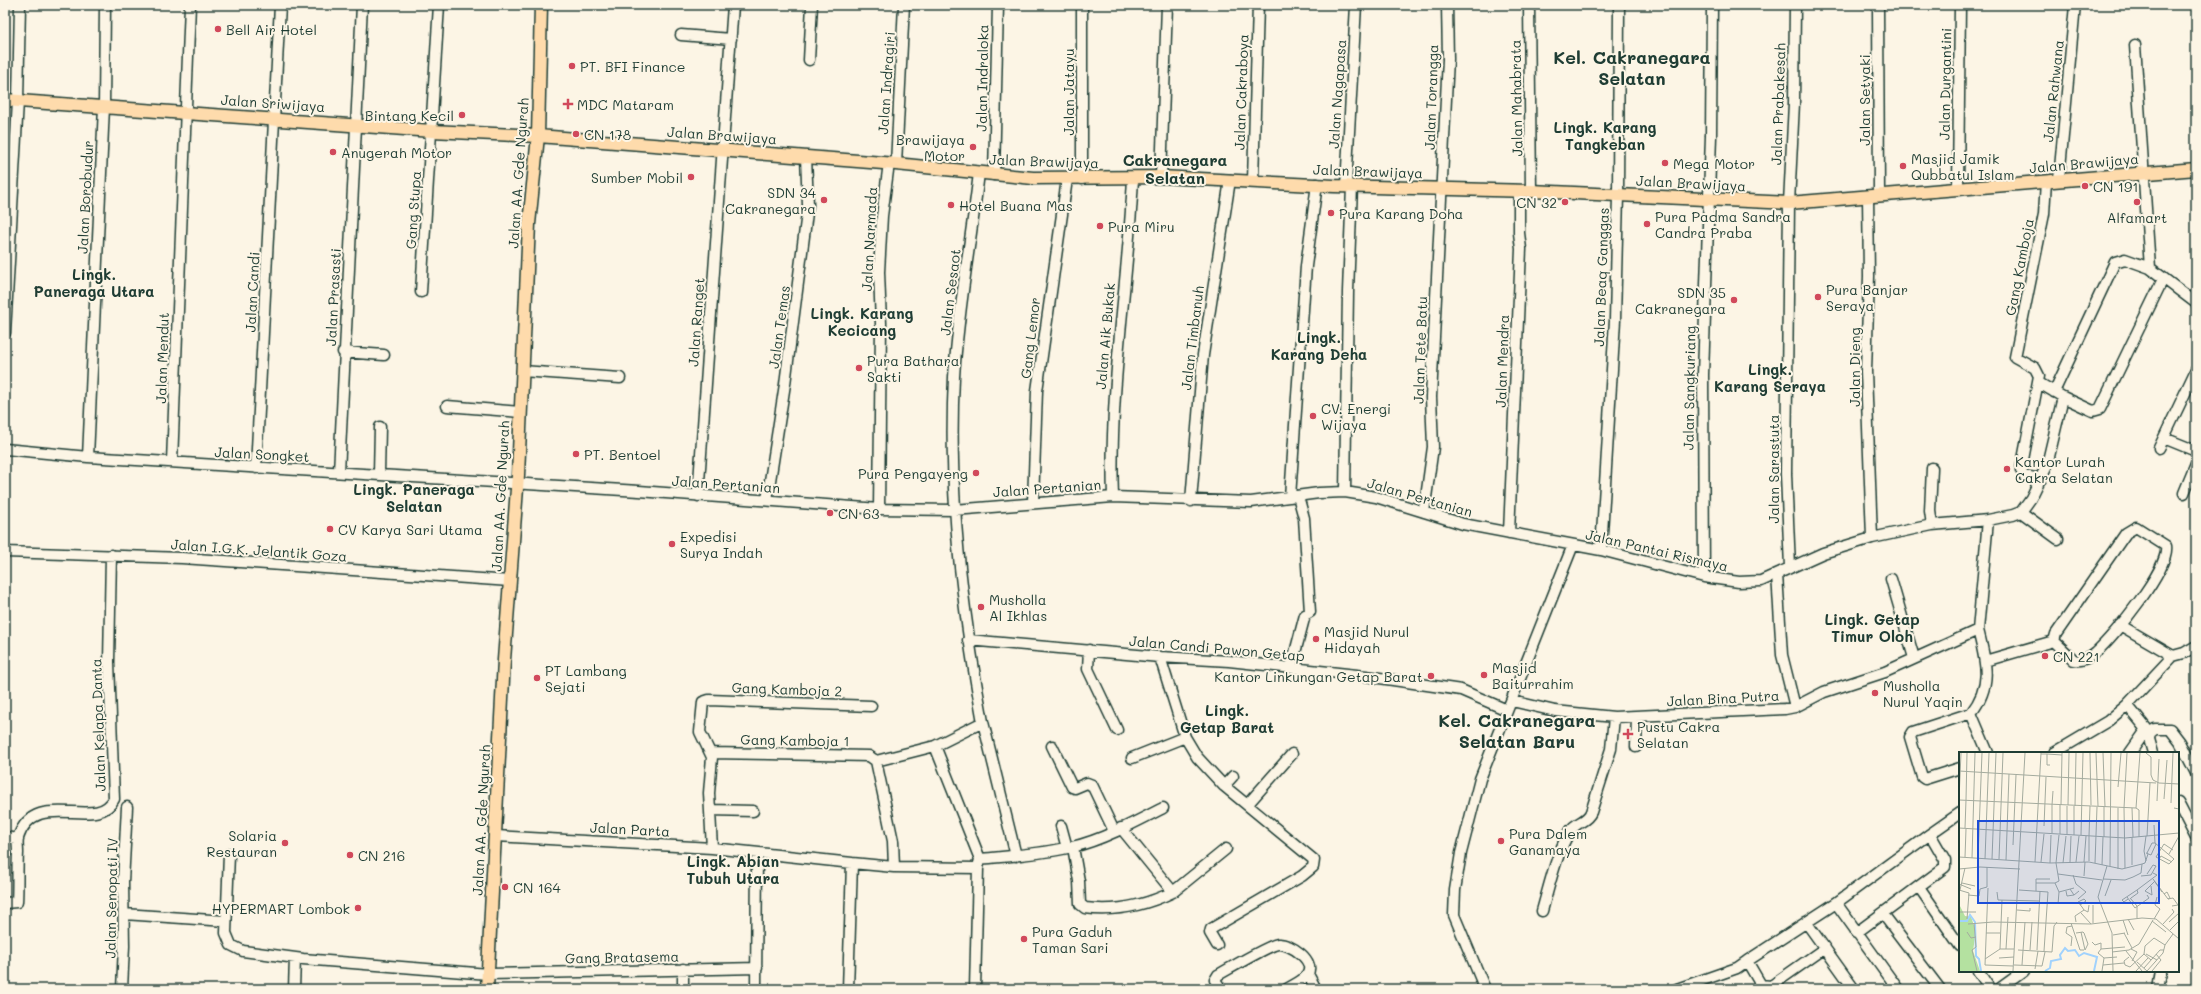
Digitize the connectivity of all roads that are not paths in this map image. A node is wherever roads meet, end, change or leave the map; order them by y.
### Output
1 (20, 5) edge
2 (105, 5) edge
3 (190, 5) edge
4 (280, 5) edge
5 (362, 5) edge
6 (439, 5) edge
7 (541, 5) edge
8 (733, 5) edge
9 (812, 5) edge
10 (904, 5) edge
11 (998, 5) edge
12 (1082, 5) edge
13 (1167, 5) edge
14 (1258, 5) edge
15 (1356, 5) edge
16 (1447, 5) edge
17 (1529, 5) edge
18 (1619, 5) edge
19 (1712, 5) edge
20 (1795, 5) edge
21 (1878, 5) edge
22 (1960, 5) edge
23 (2075, 5) edge
24 (681, 35) dead end
25 (731, 40) junction
26 (2134, 45) dead end
27 (809, 60) dead end
28 (5, 100) edge
29 (18, 101) junction
30 (104, 106) junction
31 (186, 112) junction
32 (275, 118) junction
33 (357, 124) junction
34 (432, 131) junction
35 (538, 136) junction
36 (723, 150) junction
37 (806, 157) junction
38 (892, 163) junction
39 (2196, 169) edge
40 (979, 173) junction
41 (2144, 173) junction
42 (994, 175) junction
43 (1161, 177) junction
44 (1133, 178) junction
45 (1068, 179) junction
46 (1082, 179) junction
47 (2058, 179) junction
48 (1230, 180) junction
49 (1253, 181) junction
50 (2046, 181) junction
51 (1317, 184) junction
52 (1349, 186) junction
53 (1958, 188) junction
54 (1442, 189) junction
55 (1525, 191) junction
56 (1618, 195) junction
57 (1873, 195) junction
58 (1709, 199) junction
59 (1789, 203) junction
60 (2150, 268) junction
61 (2163, 279) junction
62 (421, 292) dead end
63 (2196, 302) edge
64 (5, 333) edge
65 (343, 352) junction
66 (384, 355) dead end
67 (2196, 370) edge
68 (522, 371) junction
69 (620, 378) dead end
70 (2039, 383) junction
71 (2054, 392) junction
72 (2063, 397) junction
73 (447, 406) dead end
74 (520, 412) junction
75 (380, 427) dead end
76 (2164, 438) junction
77 (2159, 448) dead end
78 (5, 449) edge
79 (2196, 452) edge
80 (88, 457) junction
81 (172, 462) junction
82 (2196, 464) edge
83 (256, 468) junction
84 (1932, 468) dead end
85 (339, 472) junction
86 (379, 474) junction
87 (2041, 479) junction
88 (517, 485) junction
89 (1345, 492) junction
90 (2184, 493) dead end
91 (698, 496) junction
92 (1113, 497) junction
93 (1294, 497) junction
94 (767, 500) junction
95 (1191, 501) junction
96 (1033, 502) junction
97 (879, 509) junction
98 (954, 510) junction
99 (1424, 512) junction
100 (2021, 512) junction
101 (1988, 520) junction
102 (1932, 525) junction
103 (1509, 533) junction
104 (1872, 538) junction
105 (2058, 539) dead end
106 (1573, 545) junction
107 (1601, 550) junction
108 (5, 552) edge
109 (111, 555) junction
110 (1790, 567) junction
111 (1777, 574) junction
112 (1704, 577) junction
113 (1891, 579) dead end
114 (510, 581) junction
115 (2120, 625) junction
116 (1978, 630) junction
117 (968, 640) junction
118 (2054, 641) junction
119 (2196, 646) edge
120 (1089, 650) junction
121 (2173, 656) junction
122 (1160, 658) junction
123 (1914, 658) junction
124 (1985, 661) junction
125 (1291, 668) junction
126 (2127, 704) junction
127 (871, 706) dead end
128 (1510, 706) junction
129 (1795, 707) junction
130 (1971, 713) junction
131 (1614, 717) junction
132 (1637, 717) junction
133 (983, 722) junction
134 (1117, 730) dead end
135 (2148, 731) junction
136 (1185, 737) junction
137 (935, 746) junction
138 (1052, 746) dead end
139 (1636, 747) dead end
140 (711, 752) junction
141 (1988, 752) edge
142 (2056, 752) edge
143 (2131, 752) edge
144 (2153, 752) edge
145 (1292, 754) dead end
146 (1132, 758) dead end
147 (876, 761) junction
148 (1959, 768) edge
149 (2196, 773) edge
150 (1233, 776) dead end
151 (1224, 786) junction
152 (1248, 805) junction
153 (2179, 805) edge
154 (127, 807) dead end
155 (1163, 808) dead end
156 (710, 810) junction
157 (753, 811) dead end
158 (1959, 814) edge
159 (1061, 826) dead end
160 (1117, 829) junction
161 (1930, 834) junction
162 (5, 836) edge
163 (496, 836) junction
164 (2196, 838) edge
165 (18, 839) junction
166 (1070, 847) junction
167 (712, 848) junction
168 (1226, 849) dead end
169 (760, 853) junction
170 (229, 854) dead end
171 (1016, 856) junction
172 (852, 863) junction
173 (979, 863) junction
174 (894, 867) junction
175 (1919, 887) junction
176 (1173, 892) junction
177 (5, 903) edge
178 (1836, 903) junction
179 (1542, 911) dead end
180 (124, 914) junction
181 (1883, 914) junction
182 (226, 921) junction
183 (1806, 922) junction
184 (1856, 933) junction
185 (1217, 945) dead end
186 (1959, 945) edge
187 (1825, 948) junction
188 (295, 958) junction
189 (1747, 961) junction
190 (757, 968) junction
191 (683, 969) junction
192 (1979, 972) edge
193 (2023, 972) edge
194 (2161, 972) edge
195 (488, 974) junction
196 (1308, 974) junction
197 (122, 989) edge
198 (294, 989) edge
199 (487, 989) edge
200 (683, 989) edge
201 (756, 989) edge
202 (848, 989) edge
203 (975, 989) edge
204 (1221, 989) edge
205 (1287, 989) edge
206 (1316, 989) edge
207 (1485, 989) edge
208 (1677, 989) edge
209 (1854, 989) edge
210 (1898, 989) edge
211 (1940, 989) edge
212 (1990, 989) edge
213 (1999, 989) edge
214 (2158, 989) edge

1 - 29 street
2 - 30 street, Jalan Borobudur
3 - 31 street, Jalan Mendut
4 - 32 street, Jalan Candi
5 - 33 street, Jalan Prasasti
6 - 34 street, Gang Stupa
7 - 35 main road, Jalan AA. Gde Ngurah
8 - 25 street, Jalan Ranget
9 - 27 street
10 - 38 street, Jalan Indragiri
11 - 42 street, Jalan Indraloka
12 - 46 street, Jalan Jatayu
13 - 43 street
14 - 49 street, Jalan Cakraboya
15 - 52 street, Jalan Nagapasa
16 - 54 street, Jalan Torangga
17 - 55 street, Jalan Mahabrata
18 - 56 street, Jalan Beaq Ganggas
19 - 58 street
20 - 59 street, Jalan Prabakesah
21 - 57 street, Jalan Setyaki
22 - 53 street, Jalan Durgantini
23 - 47 street, Jalan Rahwana
24 - 25 street
25 - 36 street, Jalan Ranget
26 - 41 street
28 - 29 main road, Jalan Sriwijaya
29 - 30 main road, Jalan Sriwijaya
29 - 64 street
30 - 31 main road, Jalan Sriwijaya
30 - 80 street, Jalan Borobudur
31 - 32 main road, Jalan Sriwijaya
31 - 81 street, Jalan Mendut
32 - 33 main road, Jalan Sriwijaya
32 - 83 street, Jalan Candi
33 - 34 main road, Jalan Sriwijaya
33 - 65 street, Jalan Prasasti
34 - 35 main road, Jalan Sriwijaya
34 - 62 street, Gang Stupa
35 - 36 main road, Jalan Brawijaya
35 - 68 main road, Jalan AA. Gde Ngurah
36 - 37 main road, Jalan Brawijaya
36 - 91 street, Jalan Ranget
37 - 38 main road, Jalan Brawijaya
37 - 94 street, Jalan Temas
38 - 40 main road, Jalan Brawijaya
38 - 97 street, Jalan Narmada
39 - 41 main road, Jalan Brawijaya
40 - 42 main road, Jalan Brawijaya
40 - 98 street, Jalan Sesaot
41 - 47 main road, Jalan Brawijaya
41 - 60 street
42 - 45 main road, Jalan Brawijaya
43 - 44 main road, Jalan Brawijaya
43 - 48 main road, Jalan Brawijaya
44 - 46 main road, Jalan Brawijaya
44 - 92 street, Jalan Aik Bukak
45 - 46 main road, Jalan Brawijaya
45 - 96 street, Gang Lemor
47 - 50 main road, Jalan Brawijaya
48 - 49 main road, Jalan Brawijaya
48 - 95 street, Jalan Timbanuh
49 - 51 main road, Jalan Brawijaya
50 - 53 main road, Jalan Brawijaya
50 - 70 street, Gang Kamboja
51 - 52 main road, Jalan Brawijaya
51 - 93 street
52 - 54 main road, Jalan Brawijaya
52 - 89 street, Jalan Nagapasa
53 - 57 main road, Jalan Brawijaya
54 - 55 main road, Jalan Brawijaya
54 - 99 street, Jalan Tete Batu
55 - 56 main road, Jalan Brawijaya
55 - 103 street, Jalan Mendra
56 - 58 main road, Jalan Brawijaya
56 - 107 street, Jalan Beaq Ganggas
57 - 59 main road, Jalan Brawijaya
57 - 104 street, Jalan Dieng
58 - 59 main road, Jalan Brawijaya
58 - 112 street, Jalan Sangkuriang
59 - 110 street, Jalan Sarastuta
60 - 61 street
60 - 71 street
61 - 63 street
61 - 72 street
65 - 66 street
65 - 85 street, Jalan Prasasti
67 - 76 street
68 - 69 street
68 - 74 main road, Jalan AA. Gde Ngurah
70 - 71 street
70 - 87 street
71 - 72 street
72 - 87 street
73 - 74 street
74 - 88 main road, Jalan AA. Gde Ngurah
75 - 86 street
76 - 77 street
76 - 79 street
78 - 80 street, Jalan Songket
80 - 81 street, Jalan Songket
81 - 83 street, Jalan Songket
82 - 90 street
83 - 85 street, Jalan Songket
84 - 102 street
85 - 86 street, Jalan Songket
86 - 88 street, Jalan Songket
87 - 100 street
88 - 91 street, Jalan Pertanian
88 - 114 main road, Jalan AA. Gde Ngurah
89 - 93 street, Jalan Pertanian
89 - 99 street, Jalan Pertanian
91 - 94 street, Jalan Pertanian
92 - 95 street, Jalan Pertanian
92 - 96 street, Jalan Pertanian
93 - 95 street, Jalan Pertanian
93 - 125 street
94 - 97 street, Jalan Pertanian
96 - 98 street, Jalan Pertanian
97 - 98 street, Jalan Pertanian
98 - 117 street, Jalan Sesaot
99 - 103 street, Jalan Pertanian
100 - 101 street, Jalan Pantai Rismaya
100 - 105 street
101 - 102 street, Jalan Pantai Rismaya
101 - 116 street
102 - 104 street, Jalan Pantai Rismaya
103 - 106 street, Jalan Pertanian
104 - 110 street, Jalan Pantai Rismaya
106 - 107 street, Jalan Pantai Rismaya
106 - 128 street
107 - 112 street, Jalan Pantai Rismaya
108 - 109 street, Jalan I.G.K. Jelantik Goza
109 - 114 street, Jalan I.G.K. Jelantik Goza
109 - 165 street, Jalan Kelapa Danta
110 - 111 street, Jalan Pantai Rismaya
111 - 112 street, Jalan Pantai Rismaya
111 - 129 street
113 - 123 street
114 - 163 main road, Jalan AA. Gde Ngurah
115 - 118 street
115 - 118 street
115 - 121 street
116 - 123 street, Jalan Bina Putra
116 - 124 street
117 - 120 street, Jalan Candi Pawon Getap
117 - 133 street, Jalan Sesaot
118 - 124 street
119 - 121 street
120 - 122 street, Jalan Candi Pawon Getap
120 - 134 street
121 - 126 street
122 - 125 street, Jalan Candi Pawon Getap
122 - 136 street
123 - 129 street, Jalan Bina Putra
124 - 130 street
125 - 128 street, Jalan Candi Pawon Getap
126 - 135 street
126 - 142 street
127 - 140 street, Gang Kamboja 2
128 - 131 street, Jalan Bina Putra
128 - 207 street
129 - 132 street, Jalan Bina Putra
130 - 141 street
130 - 148 street
131 - 132 street, Jalan Bina Putra
131 - 179 street
132 - 139 street
133 - 137 street
133 - 171 street, Jalan Sesaot
135 - 143 street
135 - 144 street
135 - 149 street
136 - 146 street
136 - 151 street
137 - 147 street
137 - 173 street
138 - 160 street
140 - 147 street, Gang Kamboja 1
140 - 156 street
145 - 152 street
147 - 174 street
150 - 151 street
151 - 152 street
152 - 185 street
153 - 164 street
154 - 180 street, Jalan Senopati IV
155 - 160 street, Jalan Parta
156 - 157 street
156 - 167 street
158 - 161 street
159 - 166 street
160 - 166 street, Jalan Parta
160 - 176 street
161 - 175 street
161 - 178 street
162 - 165 street
163 - 167 street, Jalan Parta
163 - 195 main road, Jalan AA. Gde Ngurah
165 - 177 street, Jalan Kelapa Danta
166 - 171 street, Jalan Parta
166 - 176 street
167 - 169 street, Jalan Parta
168 - 176 street
169 - 172 street, Jalan Parta
169 - 190 street
170 - 182 street, Gang Bratasema
171 - 173 street, Jalan Parta
172 - 174 street, Jalan Parta
172 - 202 street
173 - 174 street, Jalan Parta
173 - 203 street
175 - 181 street
175 - 186 street
178 - 183 street
178 - 184 street
180 - 182 street
180 - 197 street, Jalan Senopati IV
181 - 184 street
181 - 211 street
182 - 188 street, Gang Bratasema
183 - 187 street
183 - 189 street
184 - 210 street
187 - 189 street
187 - 209 street
188 - 195 street, Gang Bratasema
188 - 198 street
189 - 208 street
190 - 191 street, Gang Bratasema
190 - 201 street
191 - 195 street, Gang Bratasema
191 - 200 street
192 - 212 street
193 - 213 street
194 - 214 street
195 - 199 main road, Jalan AA. Gde Ngurah
196 - 204 street
196 - 205 street
196 - 206 street

